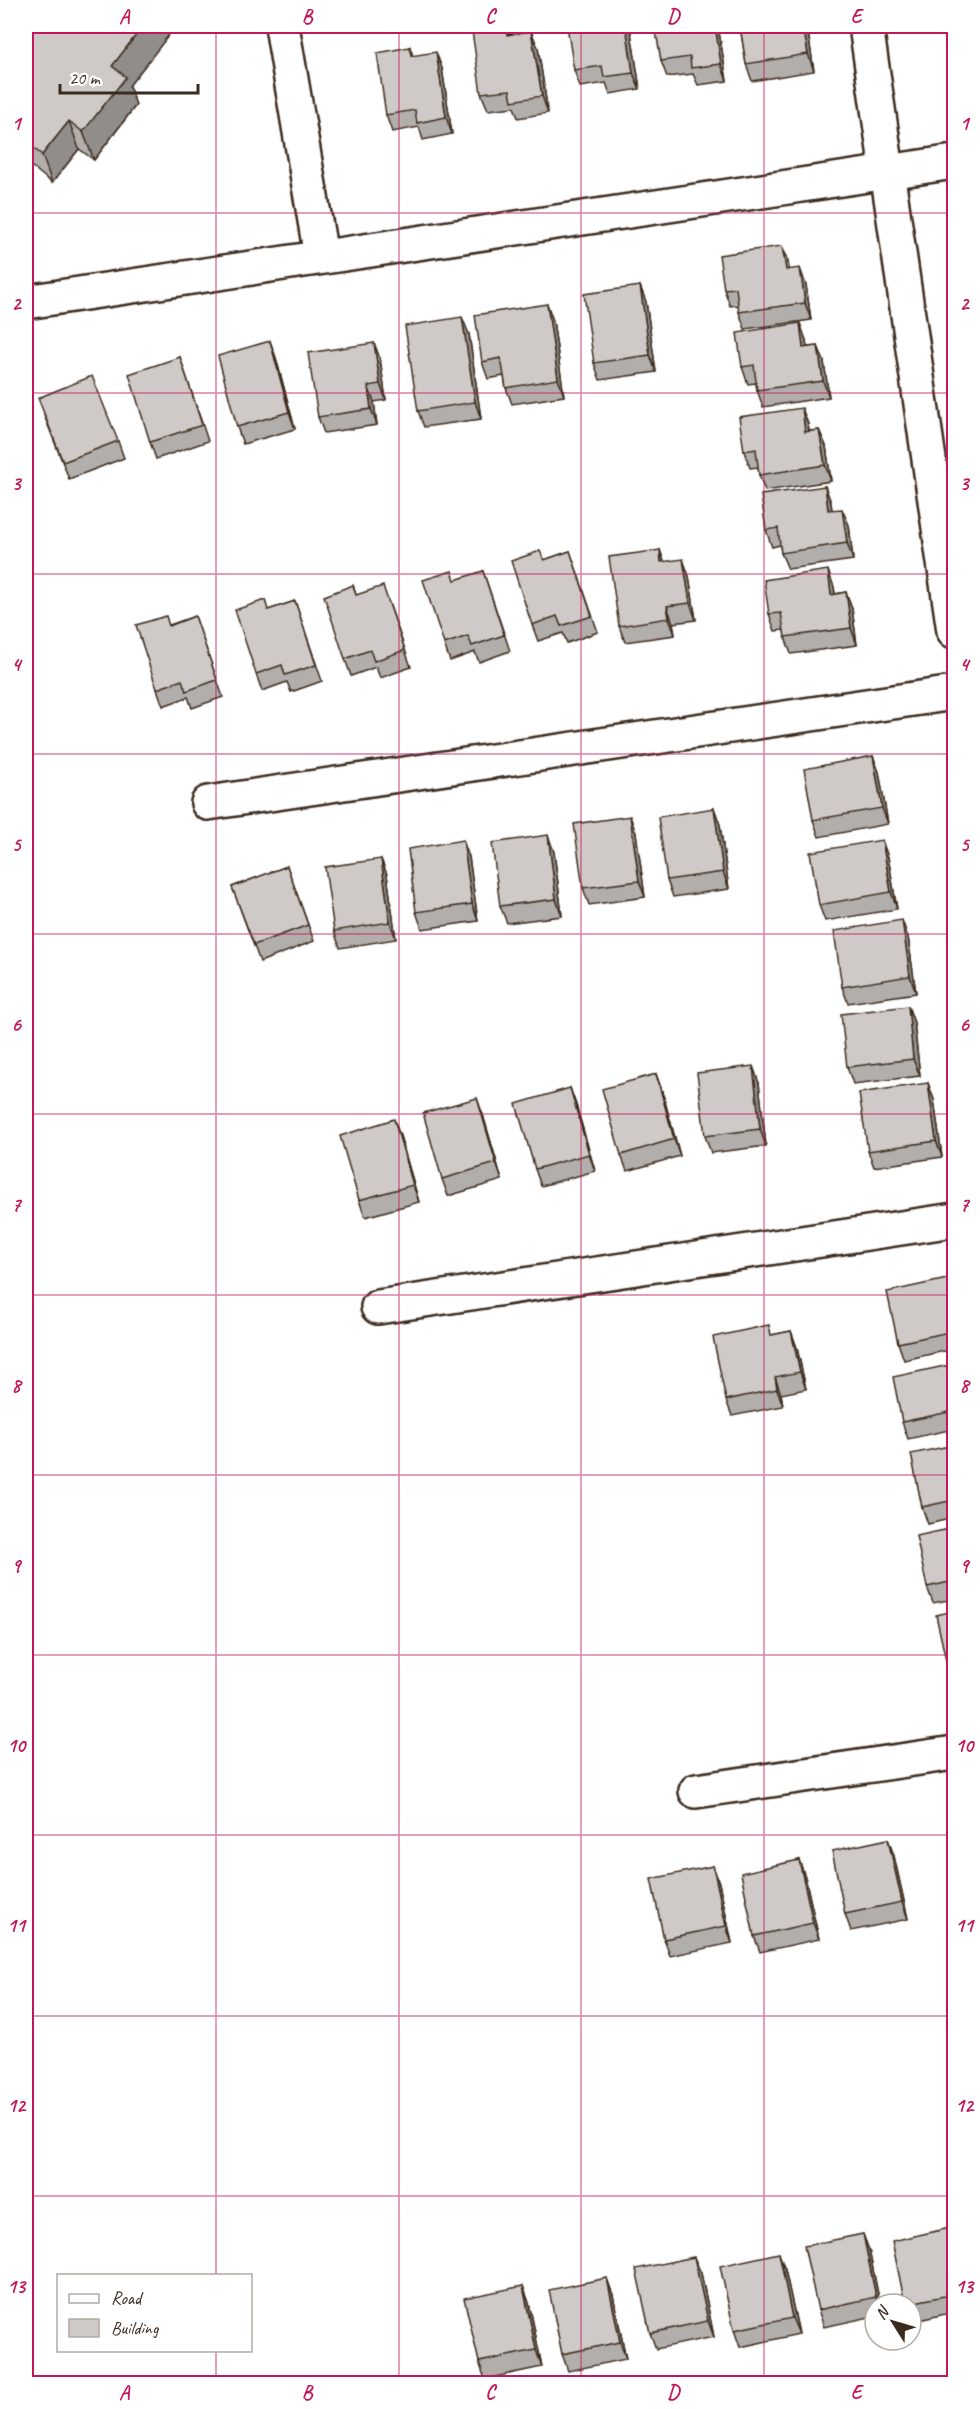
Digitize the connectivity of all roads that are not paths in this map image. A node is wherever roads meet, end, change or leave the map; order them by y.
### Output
1 (282, 26) edge
2 (866, 26) edge
3 (954, 162) edge
4 (887, 172) junction
5 (321, 256) junction
6 (26, 302) edge
7 (954, 631) edge
8 (954, 693) edge
9 (208, 803) dead end
10 (954, 1220) edge
11 (378, 1307) dead end
12 (954, 1753) edge
13 (696, 1791) dead end

1 - 5 street
2 - 4 street
3 - 4 street
4 - 5 street
4 - 7 street
5 - 6 street
8 - 9 street
10 - 11 street
12 - 13 street

